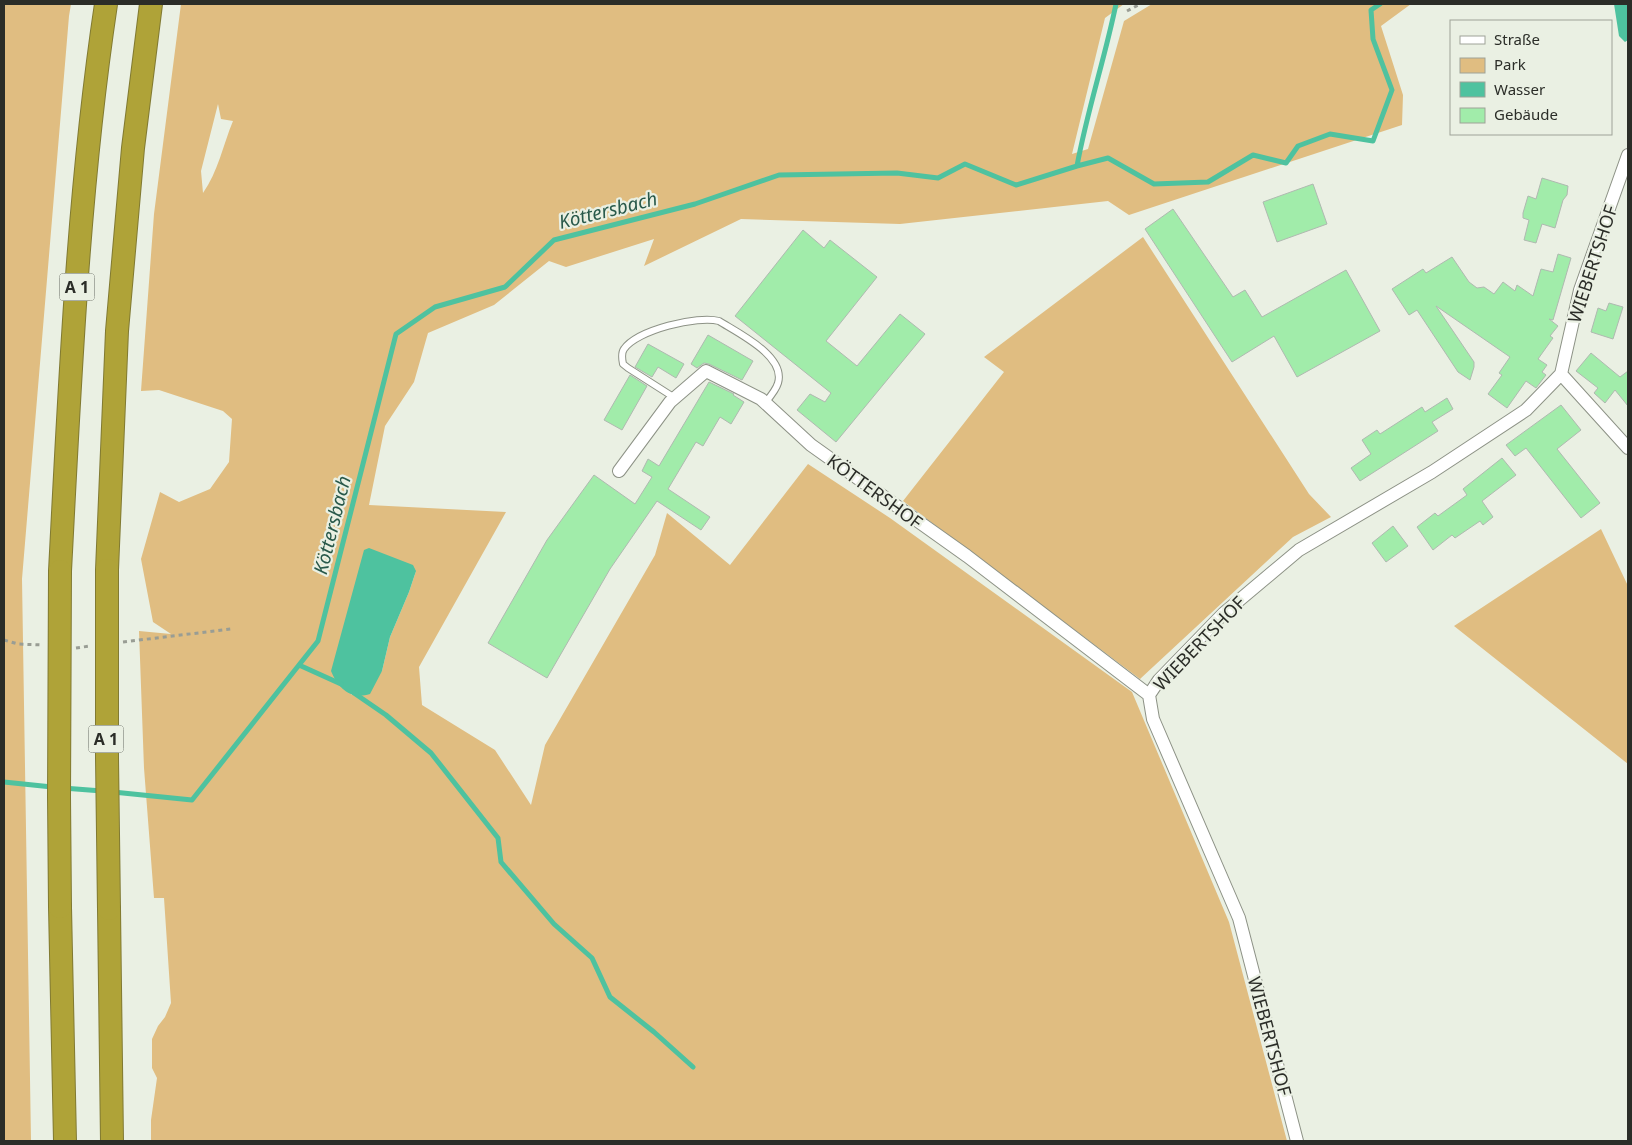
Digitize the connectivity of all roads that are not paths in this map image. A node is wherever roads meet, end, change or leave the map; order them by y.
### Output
1 (106, 4) edge
2 (151, 4) edge
3 (1628, 156) edge
4 (1561, 374) junction
5 (676, 398) junction
6 (766, 403) junction
7 (1628, 448) edge
8 (619, 471) dead end
9 (1149, 695) junction
10 (65, 1141) edge
11 (112, 1141) edge
12 (1297, 1141) edge

1 - 10 highway, A 1, bridge
2 - 11 highway, A 1, bridge
3 - 4 street, WIEBERTSHOF
4 - 7 street
4 - 9 street, WIEBERTSHOF
5 - 6 street, KÖTTERSHOF
5 - 6 lane
5 - 8 street, KÖTTERSHOF
6 - 9 street, KÖTTERSHOF
9 - 12 street, WIEBERTSHOF

